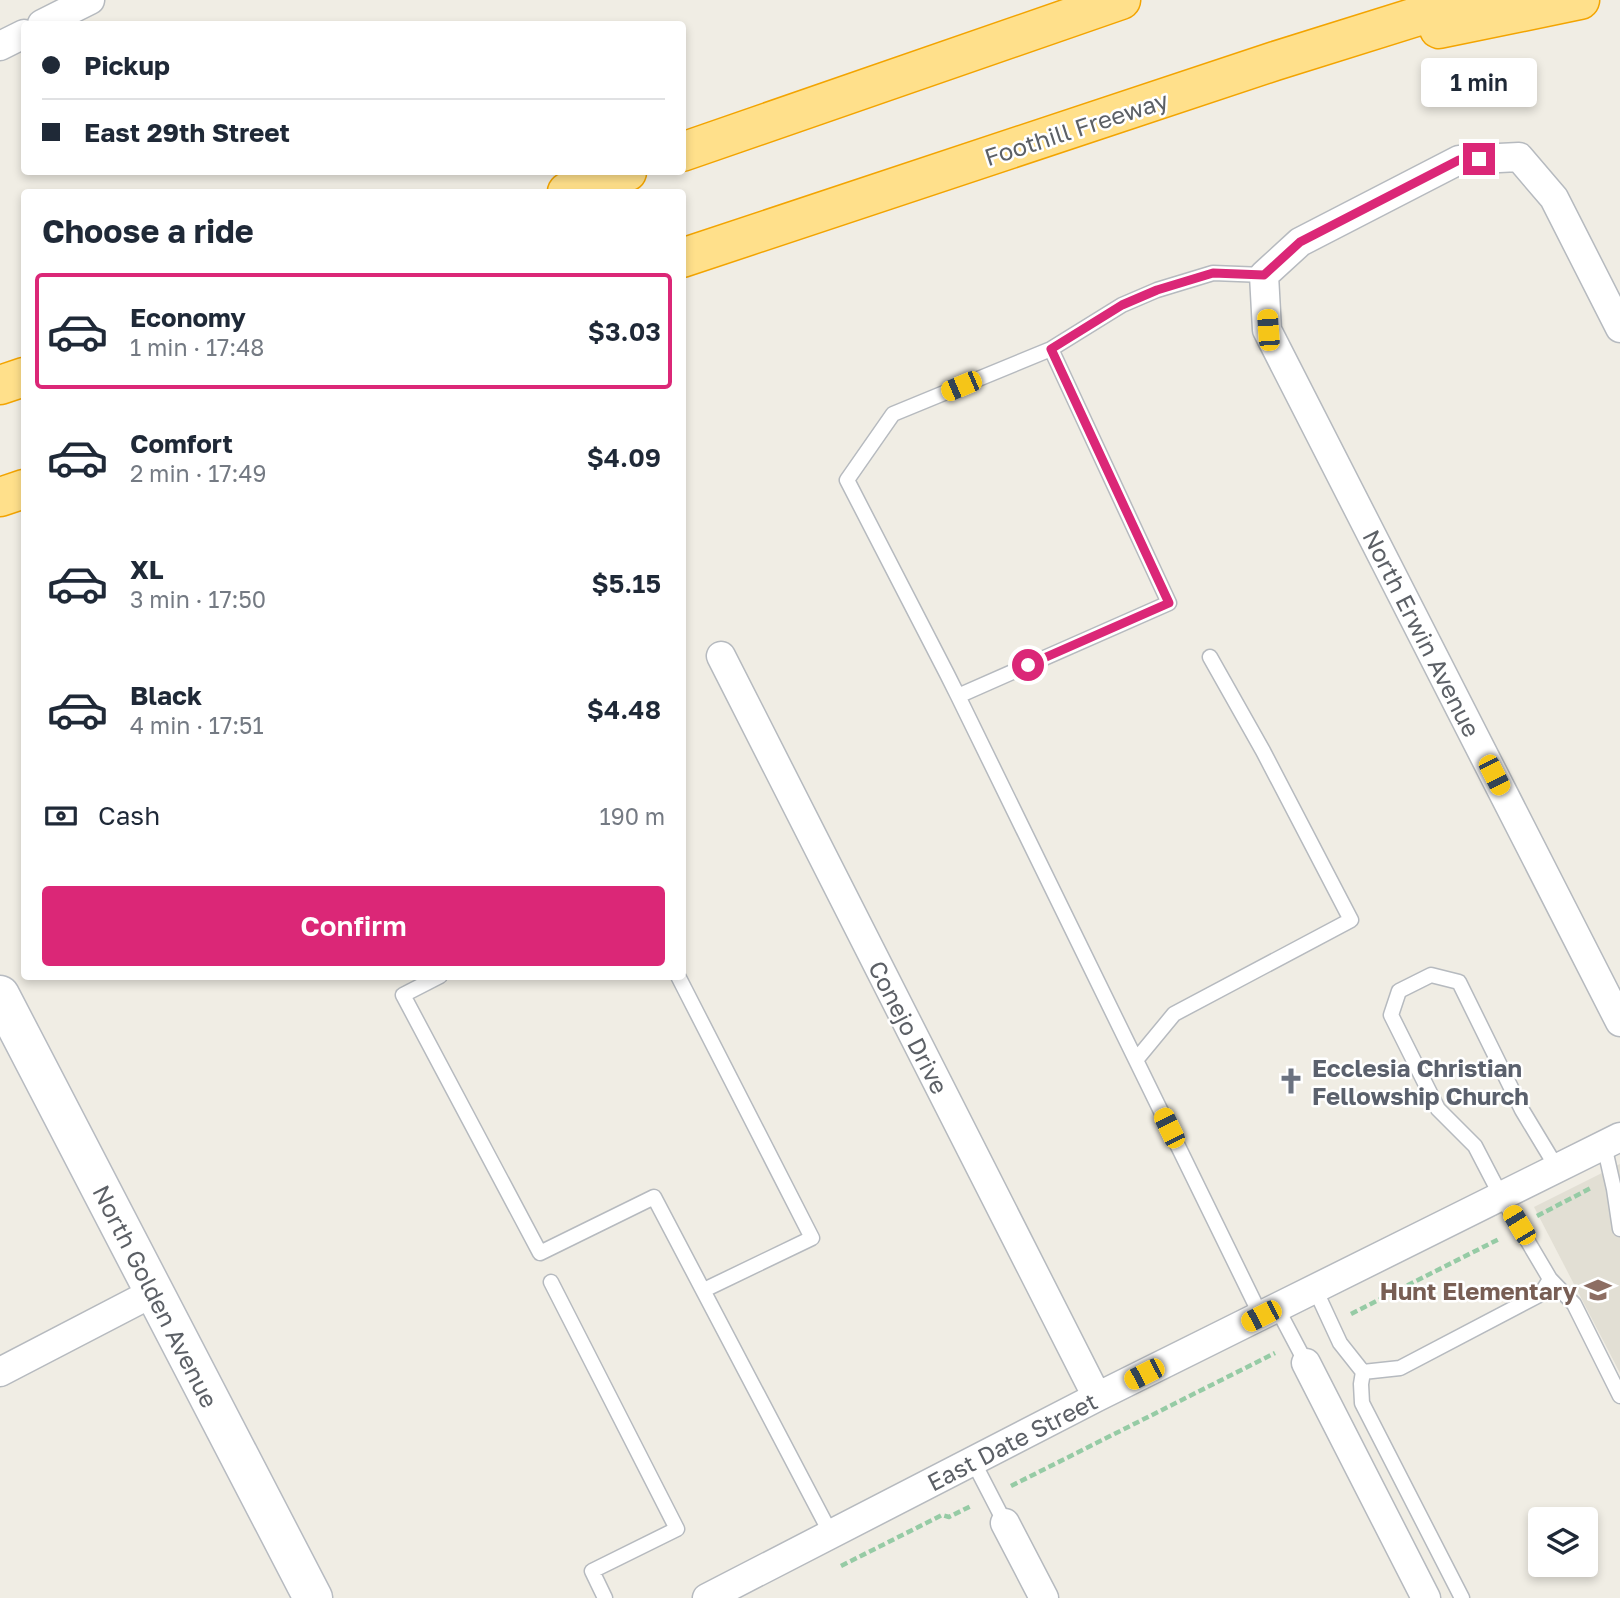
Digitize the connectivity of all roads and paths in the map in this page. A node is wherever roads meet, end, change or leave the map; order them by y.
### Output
1 (90, 0) edge
2 (1121, 0) edge
3 (1470, 0) edge
4 (1580, 0) edge
5 (48, 21) edge
6 (21, 36) edge
7 (0, 46) edge
8 (1275, 61) junction
9 (686, 151) edge
10 (618, 175) edge
11 (576, 189) edge
12 (686, 257) edge
13 (1264, 275) junction
14 (1620, 328) edge
15 (1051, 349) junction
16 (21, 378) edge
17 (0, 385) edge
18 (21, 490) edge
19 (0, 497) edge
20 (721, 656) dead end
21 (1210, 657) dead end
22 (958, 696) junction
23 (432, 980) edge
24 (680, 980) edge
25 (0, 995) edge
26 (1620, 1022) edge
27 (1136, 1060) junction
28 (1612, 1141) edge
29 (1557, 1168) junction
30 (1611, 1178) junction
31 (1502, 1196) junction
32 (1519, 1225) junction
33 (1620, 1229) edge
34 (1550, 1279) junction
35 (551, 1282) dead end
36 (1315, 1289) junction
37 (704, 1290) junction
38 (154, 1292) junction
39 (1269, 1312) junction
40 (1331, 1324) junction
41 (1300, 1353) junction
42 (0, 1372) edge
43 (1363, 1372) junction
44 (1620, 1396) edge
45 (1097, 1398) junction
46 (973, 1461) junction
47 (991, 1496) junction
48 (1005, 1523) joint
49 (831, 1534) junction
50 (837, 1568) dead end
51 (313, 1598) edge
52 (606, 1598) edge
53 (706, 1598) edge
54 (1044, 1598) edge
55 (1426, 1598) edge
56 (1462, 1598) edge

1 - 5 street
2 - 9 highway
3 - 8 highway, Foothill Freeway
4 - 8 highway
6 - 7 street
8 - 12 highway, Foothill Freeway
10 - 11 highway
13 - 14 street
13 - 15 lane
13 - 26 street, North Erwin Avenue
15 - 22 lane
15 - 22 lane
16 - 17 highway
18 - 19 highway
20 - 45 street, Conejo Drive
21 - 27 lane
22 - 27 lane
23 - 37 lane
24 - 37 lane
25 - 38 street, North Golden Avenue
27 - 39 lane
28 - 29 street, East Date Street
28 - 30 lane
29 - 31 street, East Date Street
29 - 31 lane
30 - 32 path
30 - 33 lane
31 - 32 lane
31 - 36 street, East Date Street
32 - 34 lane
32 - 40 path
34 - 43 lane
34 - 44 lane
35 - 52 lane
36 - 39 street, East Date Street
36 - 40 lane
37 - 49 lane
38 - 42 street
38 - 51 street, North Golden Avenue
39 - 41 lane
39 - 45 street, East Date Street
40 - 43 lane
41 - 47 path
41 - 55 street
43 - 56 lane
45 - 46 street, East Date Street
46 - 47 lane
46 - 49 street, East Date Street
47 - 48 lane
47 - 50 path
48 - 54 street
49 - 53 street, East Date Street

